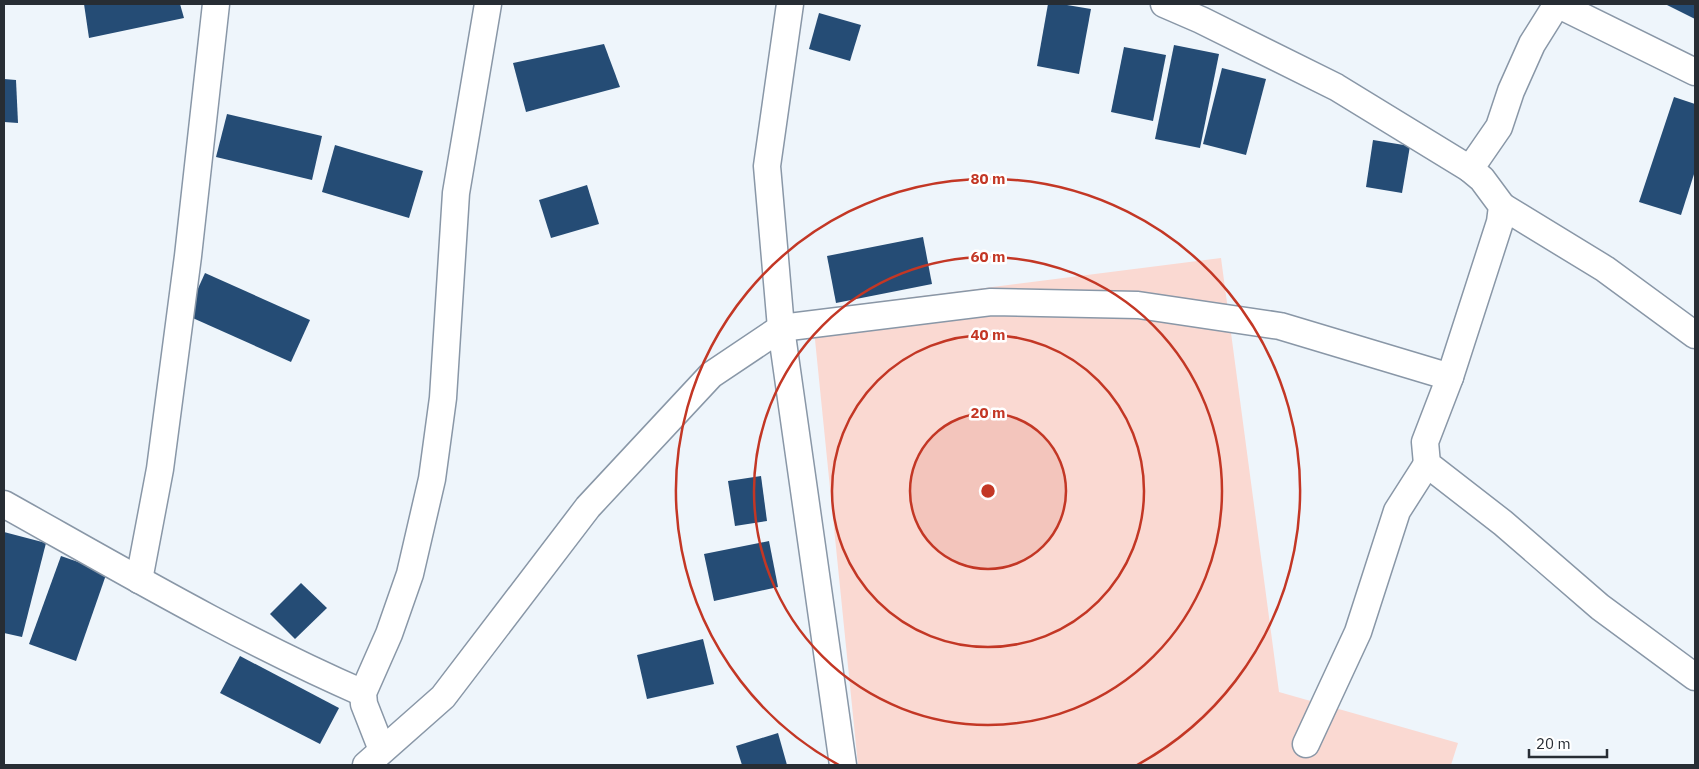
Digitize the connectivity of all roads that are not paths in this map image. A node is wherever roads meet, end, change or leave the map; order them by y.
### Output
1 (216, 4) edge
2 (488, 4) edge
3 (790, 4) edge
4 (1164, 4) edge
5 (1557, 4) edge
6 (1206, 12) edge
7 (1695, 72) edge
8 (1470, 169) junction
9 (1502, 206) junction
10 (781, 328) junction
11 (1695, 335) edge
12 (1450, 377) junction
13 (1428, 464) junction
14 (4, 504) edge
15 (139, 580) junction
16 (1695, 677) edge
17 (363, 693) junction
18 (1306, 744) dead end
19 (374, 758) edge
20 (843, 765) edge

1 - 15 street
2 - 17 street
3 - 10 street
4 - 6 street
5 - 7 street
5 - 8 street
6 - 8 street
8 - 9 street
9 - 11 street
9 - 12 street
10 - 12 street
10 - 19 street
10 - 20 street
12 - 13 street
13 - 16 street
13 - 18 street
14 - 15 street
15 - 17 street
17 - 19 street

